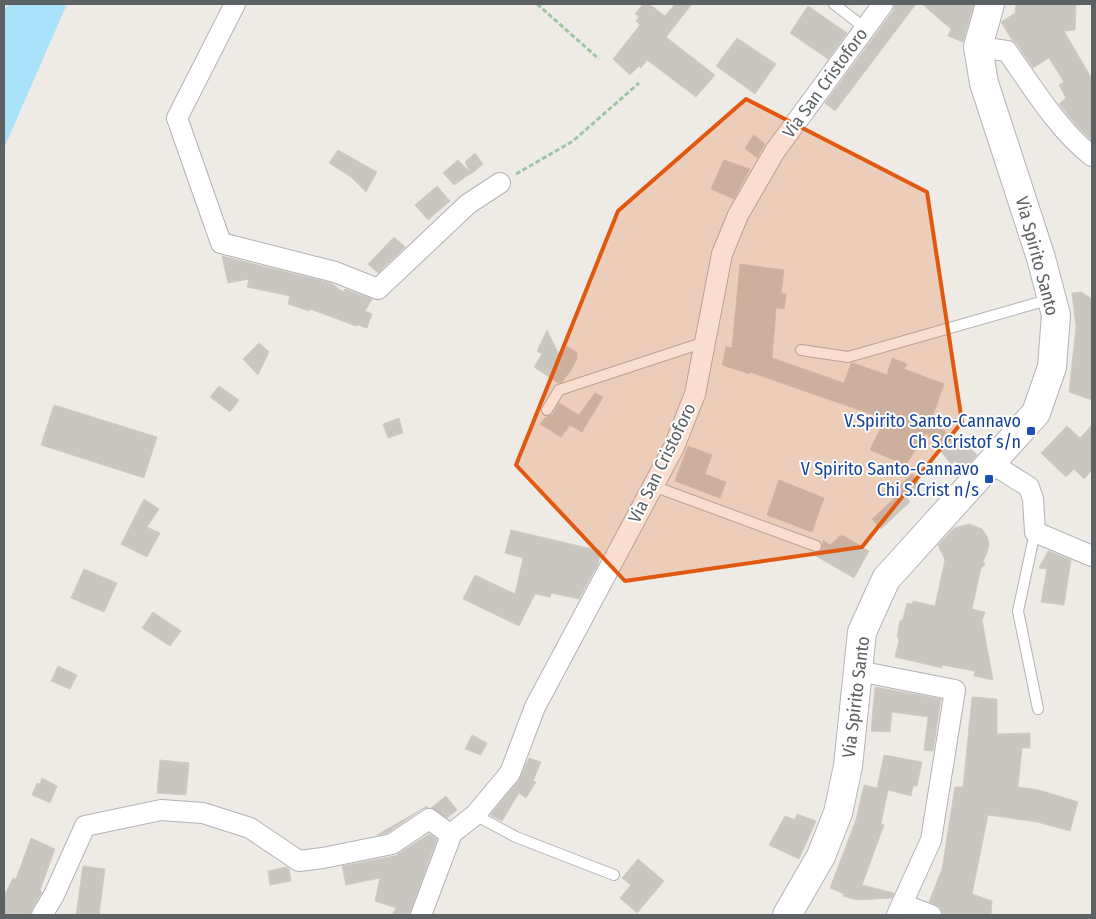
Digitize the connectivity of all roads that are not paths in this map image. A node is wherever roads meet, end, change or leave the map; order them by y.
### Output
1 (235, 4) edge
2 (834, 4) edge
3 (883, 4) edge
4 (990, 4) edge
5 (865, 28) junction
6 (978, 47) junction
7 (1092, 156) edge
8 (500, 183) road end
9 (1052, 298) junction
10 (705, 342) junction
11 (801, 350) dead end
12 (547, 410) dead end
13 (991, 463) junction
14 (653, 486) junction
15 (1035, 532) junction
16 (816, 546) dead end
17 (1092, 556) edge
18 (858, 672) junction
19 (1038, 710) dead end
20 (475, 815) junction
21 (451, 835) junction
22 (614, 875) dead end
23 (899, 910) edge
24 (42, 915) edge
25 (421, 915) edge
26 (788, 915) edge
27 (931, 915) edge

1 - 8 street
2 - 5 lane
3 - 5 street, Via San Cristoforo
4 - 6 street, Via Spirito Santo
5 - 10 street, Via San Cristoforo
6 - 7 street
6 - 9 street, Via Spirito Santo
9 - 11 lane
9 - 13 street, Via Spirito Santo
10 - 12 lane
10 - 14 street, Via San Cristoforo
13 - 15 street
13 - 18 street, Via Spirito Santo
14 - 16 lane
14 - 20 street, Via San Cristoforo
15 - 17 street
15 - 19 lane
18 - 23 street
18 - 26 street, Via Spirito Santo
20 - 21 street, Via San Cristoforo
20 - 22 lane
21 - 24 street
21 - 25 street, Via San Cristoforo
23 - 27 street

